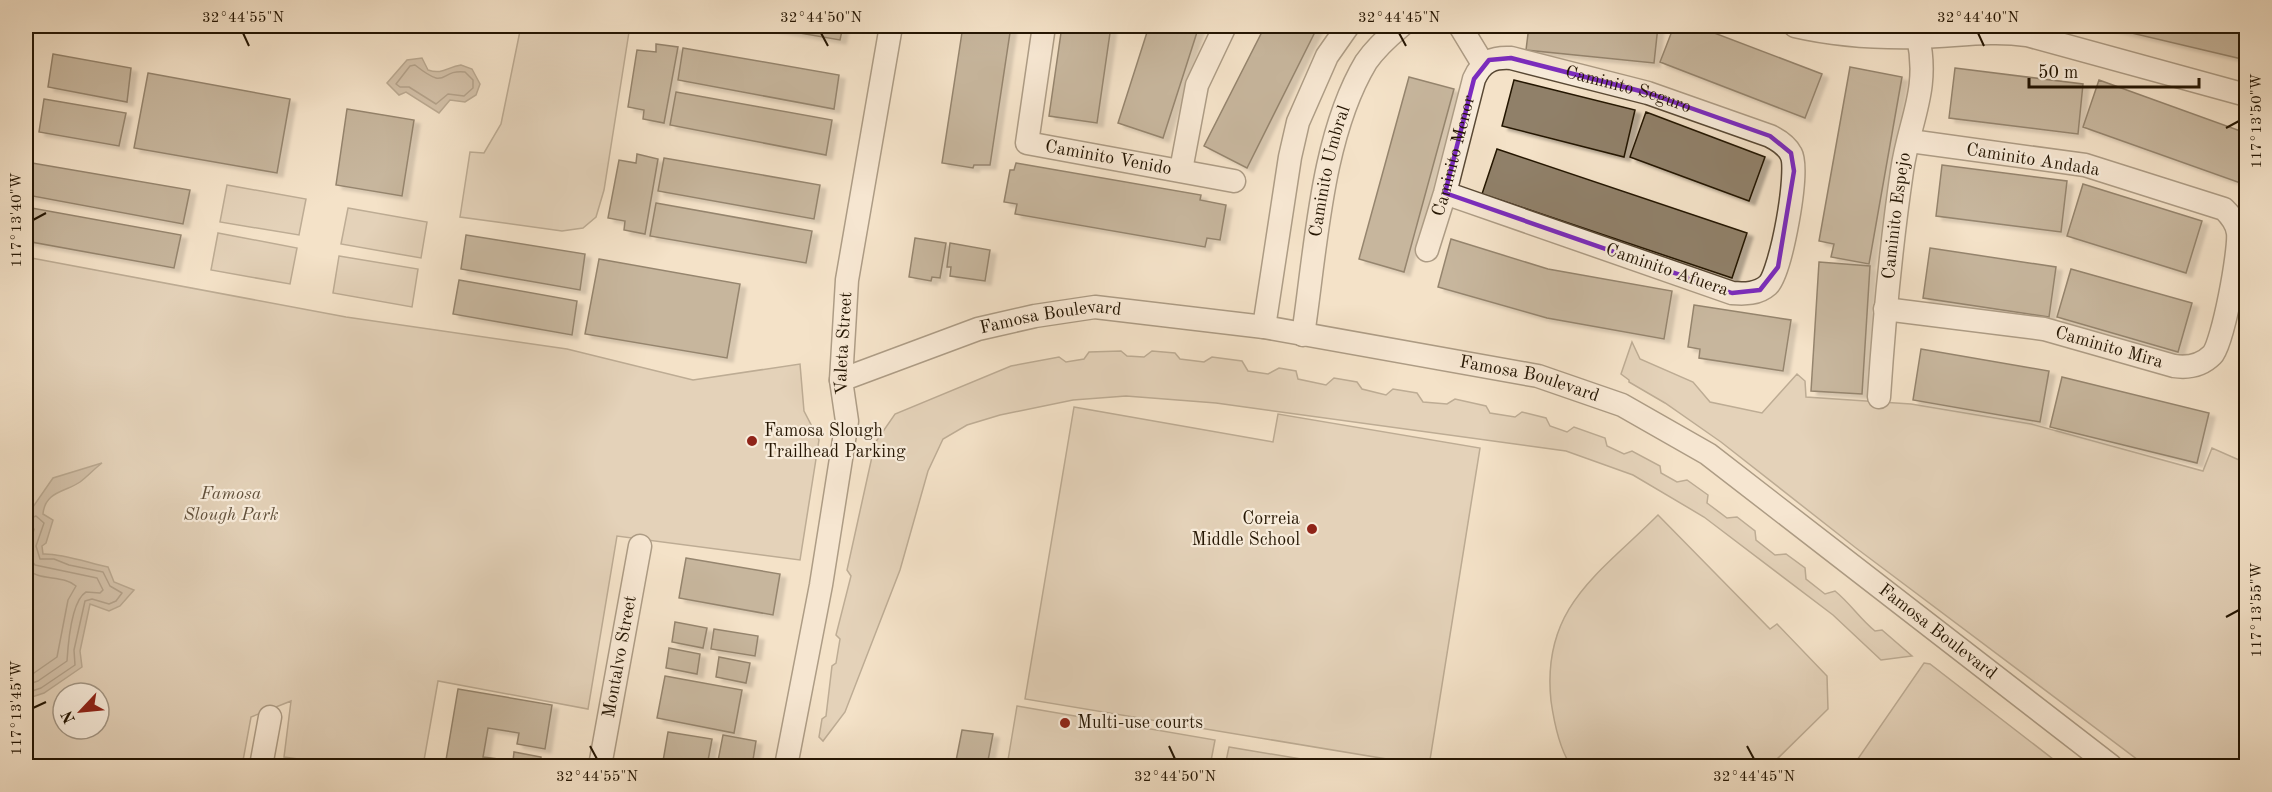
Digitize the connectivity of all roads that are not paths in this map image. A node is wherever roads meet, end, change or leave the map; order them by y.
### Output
1 (891, 26) edge
2 (1044, 26) edge
3 (1225, 26) edge
4 (1348, 26) edge
5 (1401, 26) edge
6 (1460, 26) edge
7 (1795, 26) edge
8 (2063, 34) edge
9 (1918, 37) junction
10 (1483, 63) junction
11 (2247, 95) edge
12 (1770, 136) joint
13 (1910, 141) junction
14 (1181, 170) junction
15 (1234, 181) dead end
16 (1445, 193) junction
17 (2238, 240) joint
18 (1427, 250) dead end
19 (1885, 309) junction
20 (1264, 327) junction
21 (1303, 335) junction
22 (841, 380) junction
23 (1879, 397) dead end
24 (640, 546) dead end
25 (270, 717) dead end
26 (261, 766) edge
27 (600, 766) edge
28 (786, 766) edge
29 (2111, 766) edge

1 - 22 street, Valeta Street
2 - 14 street, Caminito Venido
3 - 14 street
4 - 20 street
5 - 21 street, Caminito Umbral
6 - 10 street
7 - 9 street
8 - 9 street
8 - 11 street
9 - 13 street, Caminito Espejo
10 - 12 street, Caminito Seguro
10 - 16 street, Caminito Menor
12 - 16 street, Caminito Afuera
13 - 17 street, Caminito Andada
13 - 19 street, Caminito Espejo
14 - 15 street, Caminito Venido
16 - 18 street, Caminito Menor
17 - 19 street, Caminito Mira
19 - 23 street, Caminito Espejo
20 - 21 street, Famosa Boulevard
20 - 22 street, Famosa Boulevard
21 - 29 street, Famosa Boulevard
22 - 28 street, Valeta Street
24 - 27 street, Montalvo Street
25 - 26 street

